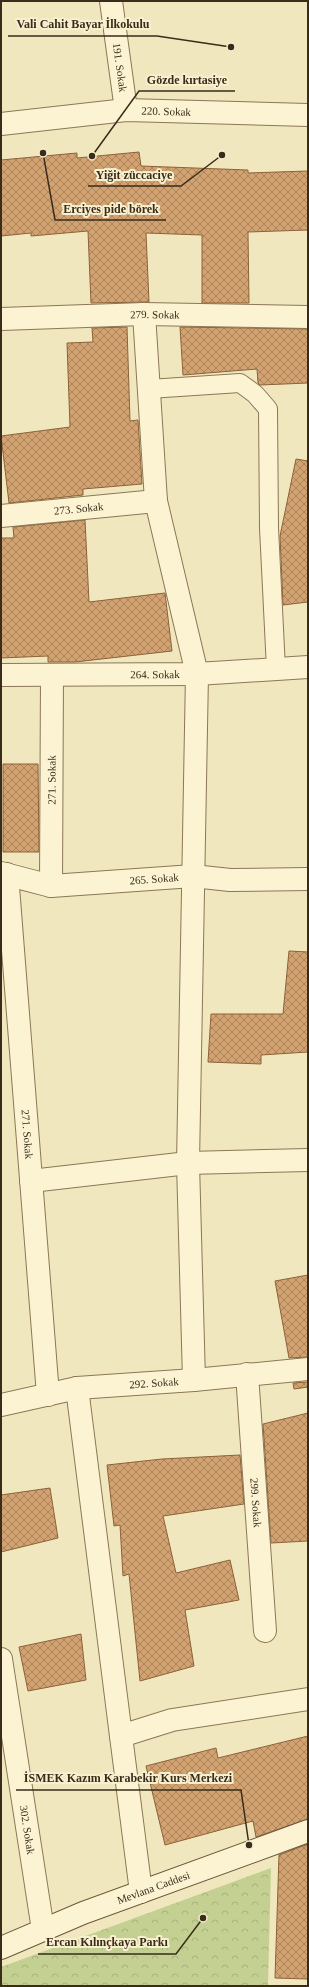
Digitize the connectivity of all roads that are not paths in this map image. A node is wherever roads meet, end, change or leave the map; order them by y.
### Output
1 (111, 1) edge
2 (126, 110) junction
3 (308, 115) edge
4 (1, 124) edge
5 (144, 314) junction
6 (308, 317) edge
7 (1, 319) edge
8 (149, 389) junction
9 (156, 501) junction
10 (1, 516) edge
11 (308, 668) edge
12 (276, 669) junction
13 (197, 674) junction
14 (1, 675) edge
15 (52, 675) junction
16 (4, 873) edge
17 (193, 876) junction
18 (308, 879) edge
19 (51, 886) junction
20 (308, 1160) edge
21 (188, 1163) junction
22 (31, 1181) junction
23 (308, 1369) edge
24 (247, 1374) junction
25 (194, 1380) junction
26 (77, 1388) junction
27 (48, 1395) junction
28 (1, 1405) edge
29 (265, 1631) dead end
30 (1, 1659) edge
31 (4, 1693) edge
32 (308, 1699) edge
33 (121, 1736) junction
34 (308, 1831) edge
35 (141, 1892) junction
36 (43, 1930) junction
37 (1, 1948) edge

1 - 2 street, 191. Sokak
2 - 3 street, 220. Sokak
2 - 4 street, 220. Sokak
5 - 6 street, 279. Sokak
5 - 7 street, 279. Sokak
5 - 8 street
8 - 9 street
8 - 12 lane
9 - 10 street, 273. Sokak
9 - 13 street
11 - 12 street, 264. Sokak
12 - 13 street, 264. Sokak
13 - 15 street, 264. Sokak
13 - 17 street
14 - 15 street, 264. Sokak
15 - 19 street, 271. Sokak
16 - 19 street, 265. Sokak
16 - 22 street, 271. Sokak
17 - 18 street, 265. Sokak
17 - 19 street, 265. Sokak
17 - 21 street
20 - 21 street
21 - 22 street
21 - 25 street
22 - 27 street, 271. Sokak
23 - 24 street, 292. Sokak
24 - 25 street, 292. Sokak
24 - 29 street, 299. Sokak
25 - 26 street, 292. Sokak
26 - 27 street, 292. Sokak
26 - 33 street
27 - 28 street, 292. Sokak
30 - 31 street, 302. Sokak
31 - 36 street, 302. Sokak
32 - 33 street
33 - 35 street
34 - 35 street, Mevlana Caddesi
35 - 36 street, Mevlana Caddesi
36 - 37 street, Mevlana Caddesi

